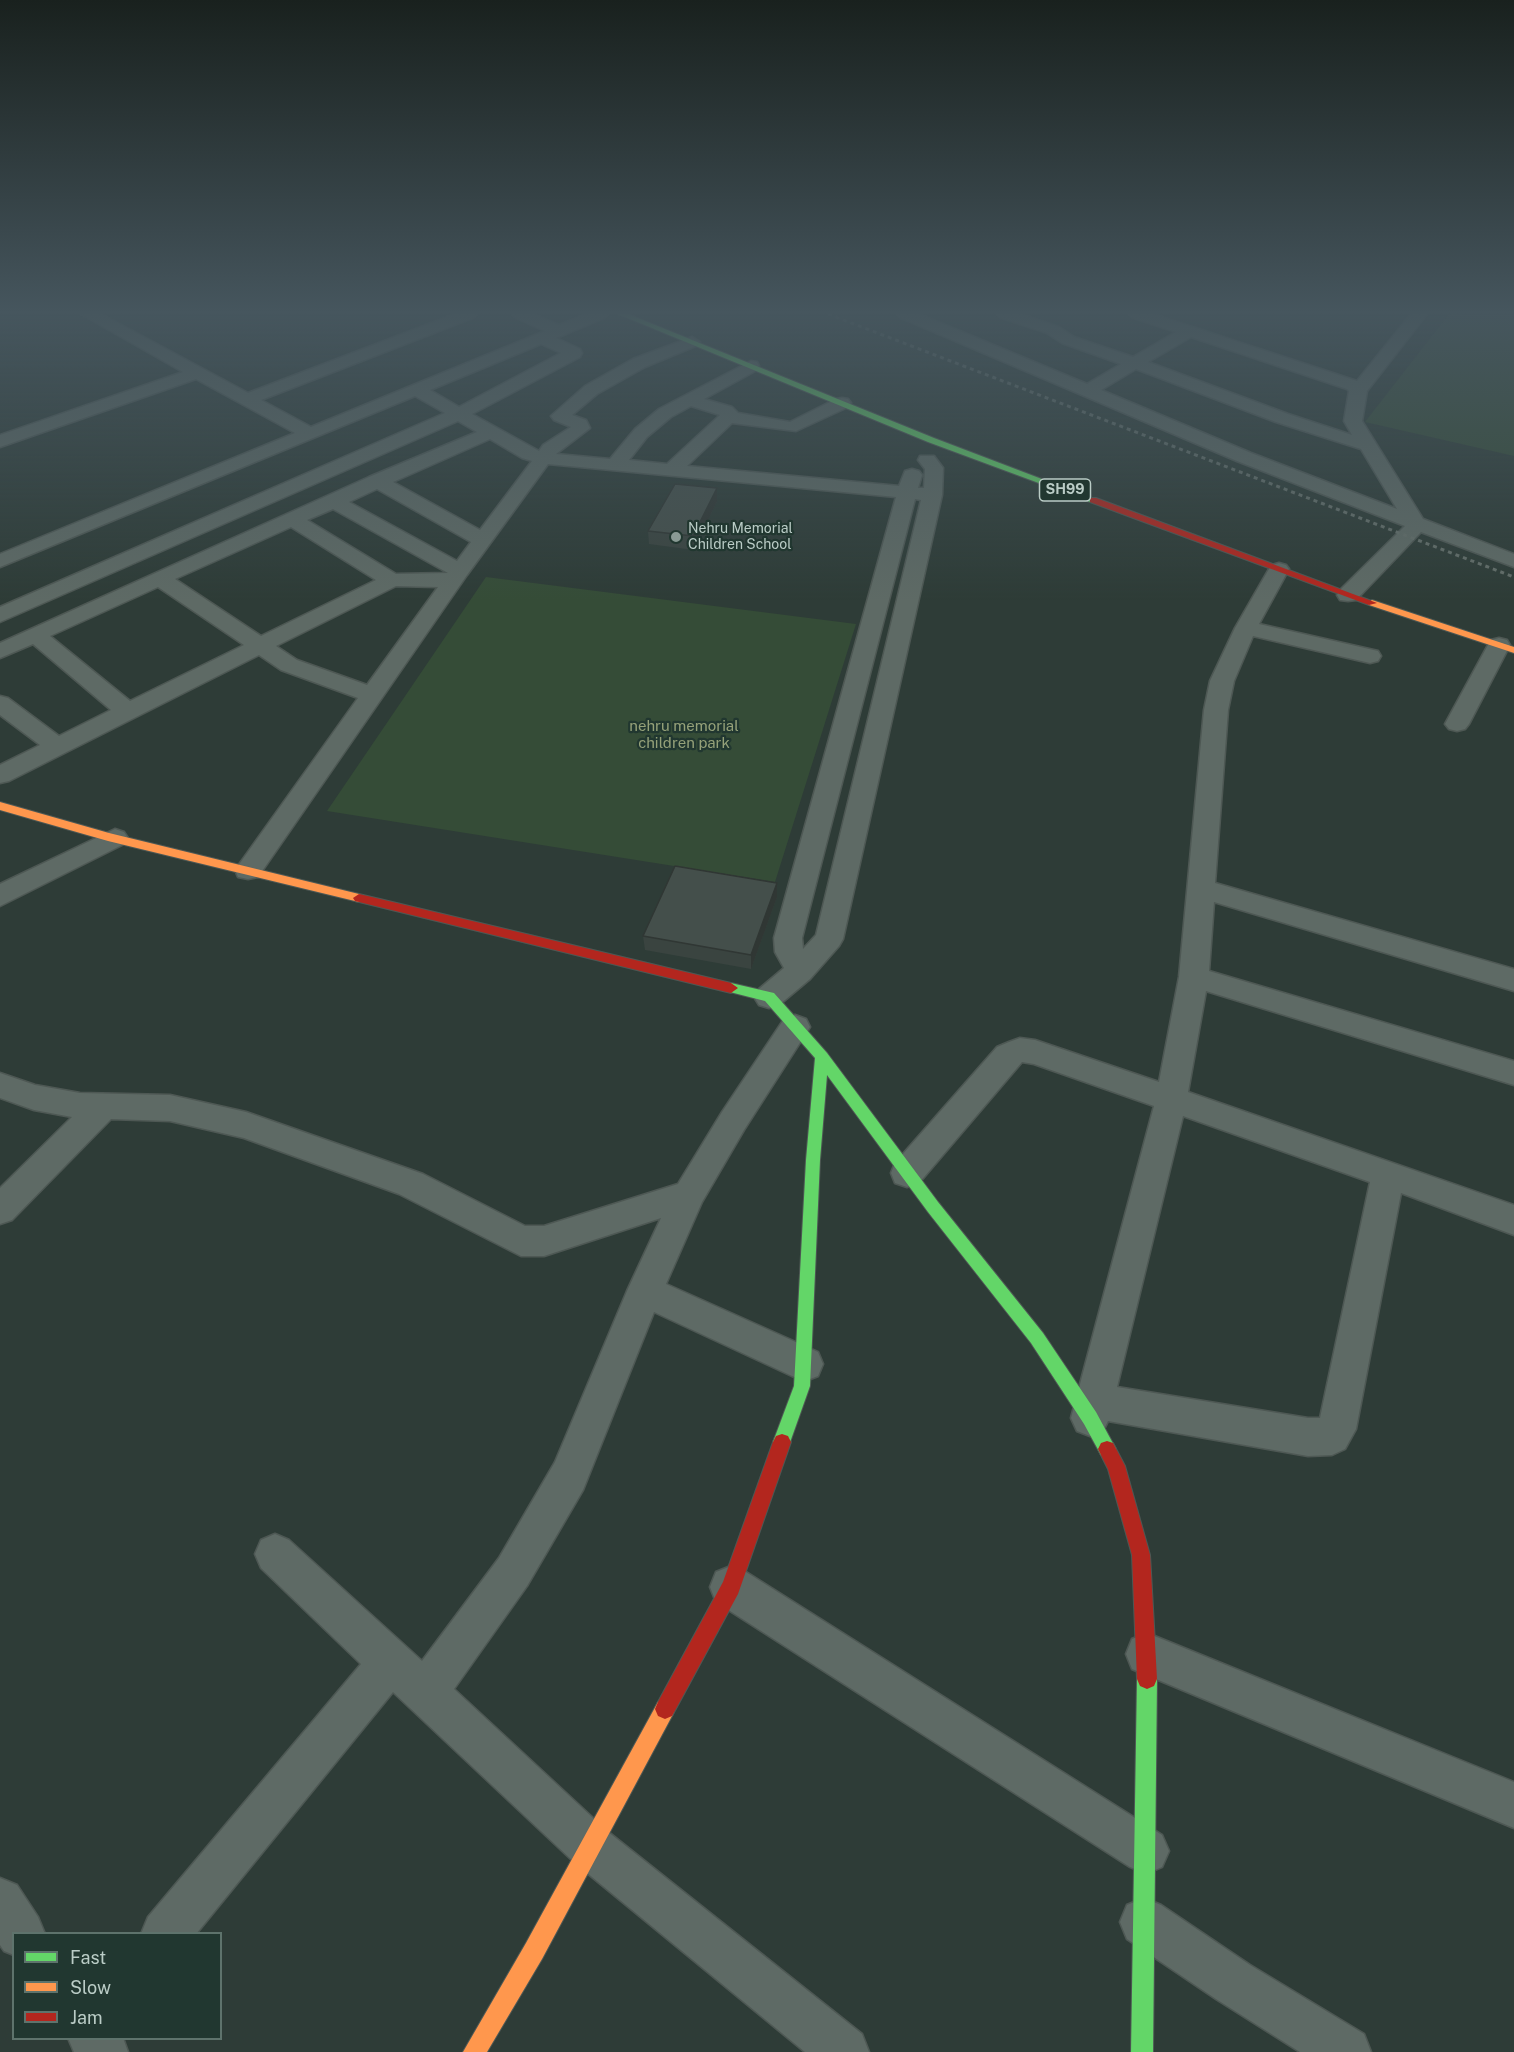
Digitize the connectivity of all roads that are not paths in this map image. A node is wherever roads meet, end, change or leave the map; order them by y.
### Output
1 (90, 410) edge
2 (267, 410) edge
3 (369, 410) edge
4 (452, 410) edge
5 (467, 410) edge
6 (567, 410) edge
7 (671, 410) edge
8 (720, 410) edge
9 (828, 410) edge
10 (855, 410) edge
11 (1132, 410) edge
12 (1260, 410) edge
13 (1355, 410) edge
14 (459, 414) junction
15 (727, 417) junction
16 (492, 432) junction
17 (311, 434) junction
18 (0, 441) edge
19 (1366, 444) junction
20 (929, 450) junction
21 (543, 458) junction
22 (615, 465) junction
23 (672, 470) junction
24 (376, 482) junction
25 (906, 492) junction
26 (932, 495) junction
27 (333, 501) junction
28 (291, 519) junction
29 (1416, 524) junction
30 (483, 540) junction
31 (0, 561) edge
32 (1514, 561) edge
33 (1279, 569) junction
34 (457, 576) junction
35 (159, 578) junction
36 (392, 580) junction
37 (1348, 594) junction
38 (0, 615) edge
39 (1246, 628) junction
40 (35, 635) junction
41 (869, 641) junction
42 (897, 644) junction
43 (260, 645) junction
44 (1506, 647) edge
45 (0, 651) edge
46 (1370, 657) dead end
47 (373, 695) junction
48 (0, 703) edge
49 (127, 711) junction
50 (1457, 724) dead end
51 (56, 746) junction
52 (0, 775) edge
53 (0, 806) edge
54 (115, 838) junction
55 (248, 870) junction
56 (1200, 888) junction
57 (0, 896) edge
58 (800, 971) junction
59 (1194, 977) junction
60 (1514, 980) edge
61 (769, 998) junction
62 (795, 1027) junction
63 (822, 1057) junction
64 (1514, 1073) edge
65 (0, 1084) edge
66 (1171, 1100) junction
67 (102, 1108) junction
68 (907, 1173) junction
69 (1388, 1174) junction
70 (689, 1195) junction
71 (0, 1210) edge
72 (1514, 1220) edge
73 (645, 1291) junction
74 (805, 1364) junction
75 (1092, 1409) junction
76 (274, 1554) dead end
77 (731, 1587) junction
78 (1147, 1654) junction
79 (390, 1662) junction
80 (426, 1692) junction
81 (1514, 1804) edge
82 (591, 1846) junction
83 (1146, 1851) junction
84 (0, 1902) edge
85 (1143, 1922) junction
86 (20, 1932) edge
87 (167, 1932) edge
88 (474, 2052) edge
89 (844, 2052) edge
90 (1142, 2052) edge
91 (1346, 2052) edge

1 - 18 street
2 - 17 street
3 - 17 street
4 - 14 street
5 - 14 street
6 - 21 street
7 - 22 street
8 - 15 street
9 - 15 street
10 - 20 street, SH99
11 - 29 street
12 - 19 street
13 - 19 street
14 - 16 street
14 - 38 street
15 - 23 street
16 - 21 street
16 - 24 street
17 - 31 street
19 - 29 street
20 - 25 street
20 - 26 street
20 - 33 street, SH99
21 - 22 street
21 - 30 street
22 - 23 street
23 - 25 street
24 - 27 street
24 - 30 street
25 - 26 street
25 - 41 street
26 - 42 street
27 - 28 street
27 - 34 street
28 - 35 street
28 - 36 street
29 - 32 street
29 - 37 street
30 - 34 street
33 - 37 street, SH99
33 - 39 street
34 - 36 street
34 - 47 street
35 - 40 street
35 - 43 street
36 - 43 street
37 - 44 street, SH99
39 - 46 street
39 - 56 street
40 - 45 street
40 - 49 street
41 - 42 street
41 - 58 street
42 - 58 street
43 - 47 street
43 - 49 street
44 - 50 street
47 - 55 street
48 - 51 street
49 - 51 street
51 - 52 street
53 - 54 street
54 - 55 street
54 - 57 street
55 - 61 street
56 - 59 street
56 - 60 street
58 - 61 street
59 - 64 street
59 - 66 street
61 - 62 street
62 - 63 street
62 - 70 street
63 - 68 street
63 - 74 street
65 - 67 street
66 - 68 street
66 - 69 street
66 - 75 street
67 - 70 street
67 - 71 street
68 - 75 street
69 - 72 street
69 - 75 street
70 - 73 street
73 - 74 street
73 - 80 street
74 - 77 street
75 - 78 street
76 - 79 street
77 - 82 street
77 - 83 street
78 - 81 street
78 - 83 street
79 - 80 street
79 - 87 street
80 - 82 street
82 - 88 street
82 - 89 street
83 - 85 street
84 - 86 street
85 - 90 street
85 - 91 street

